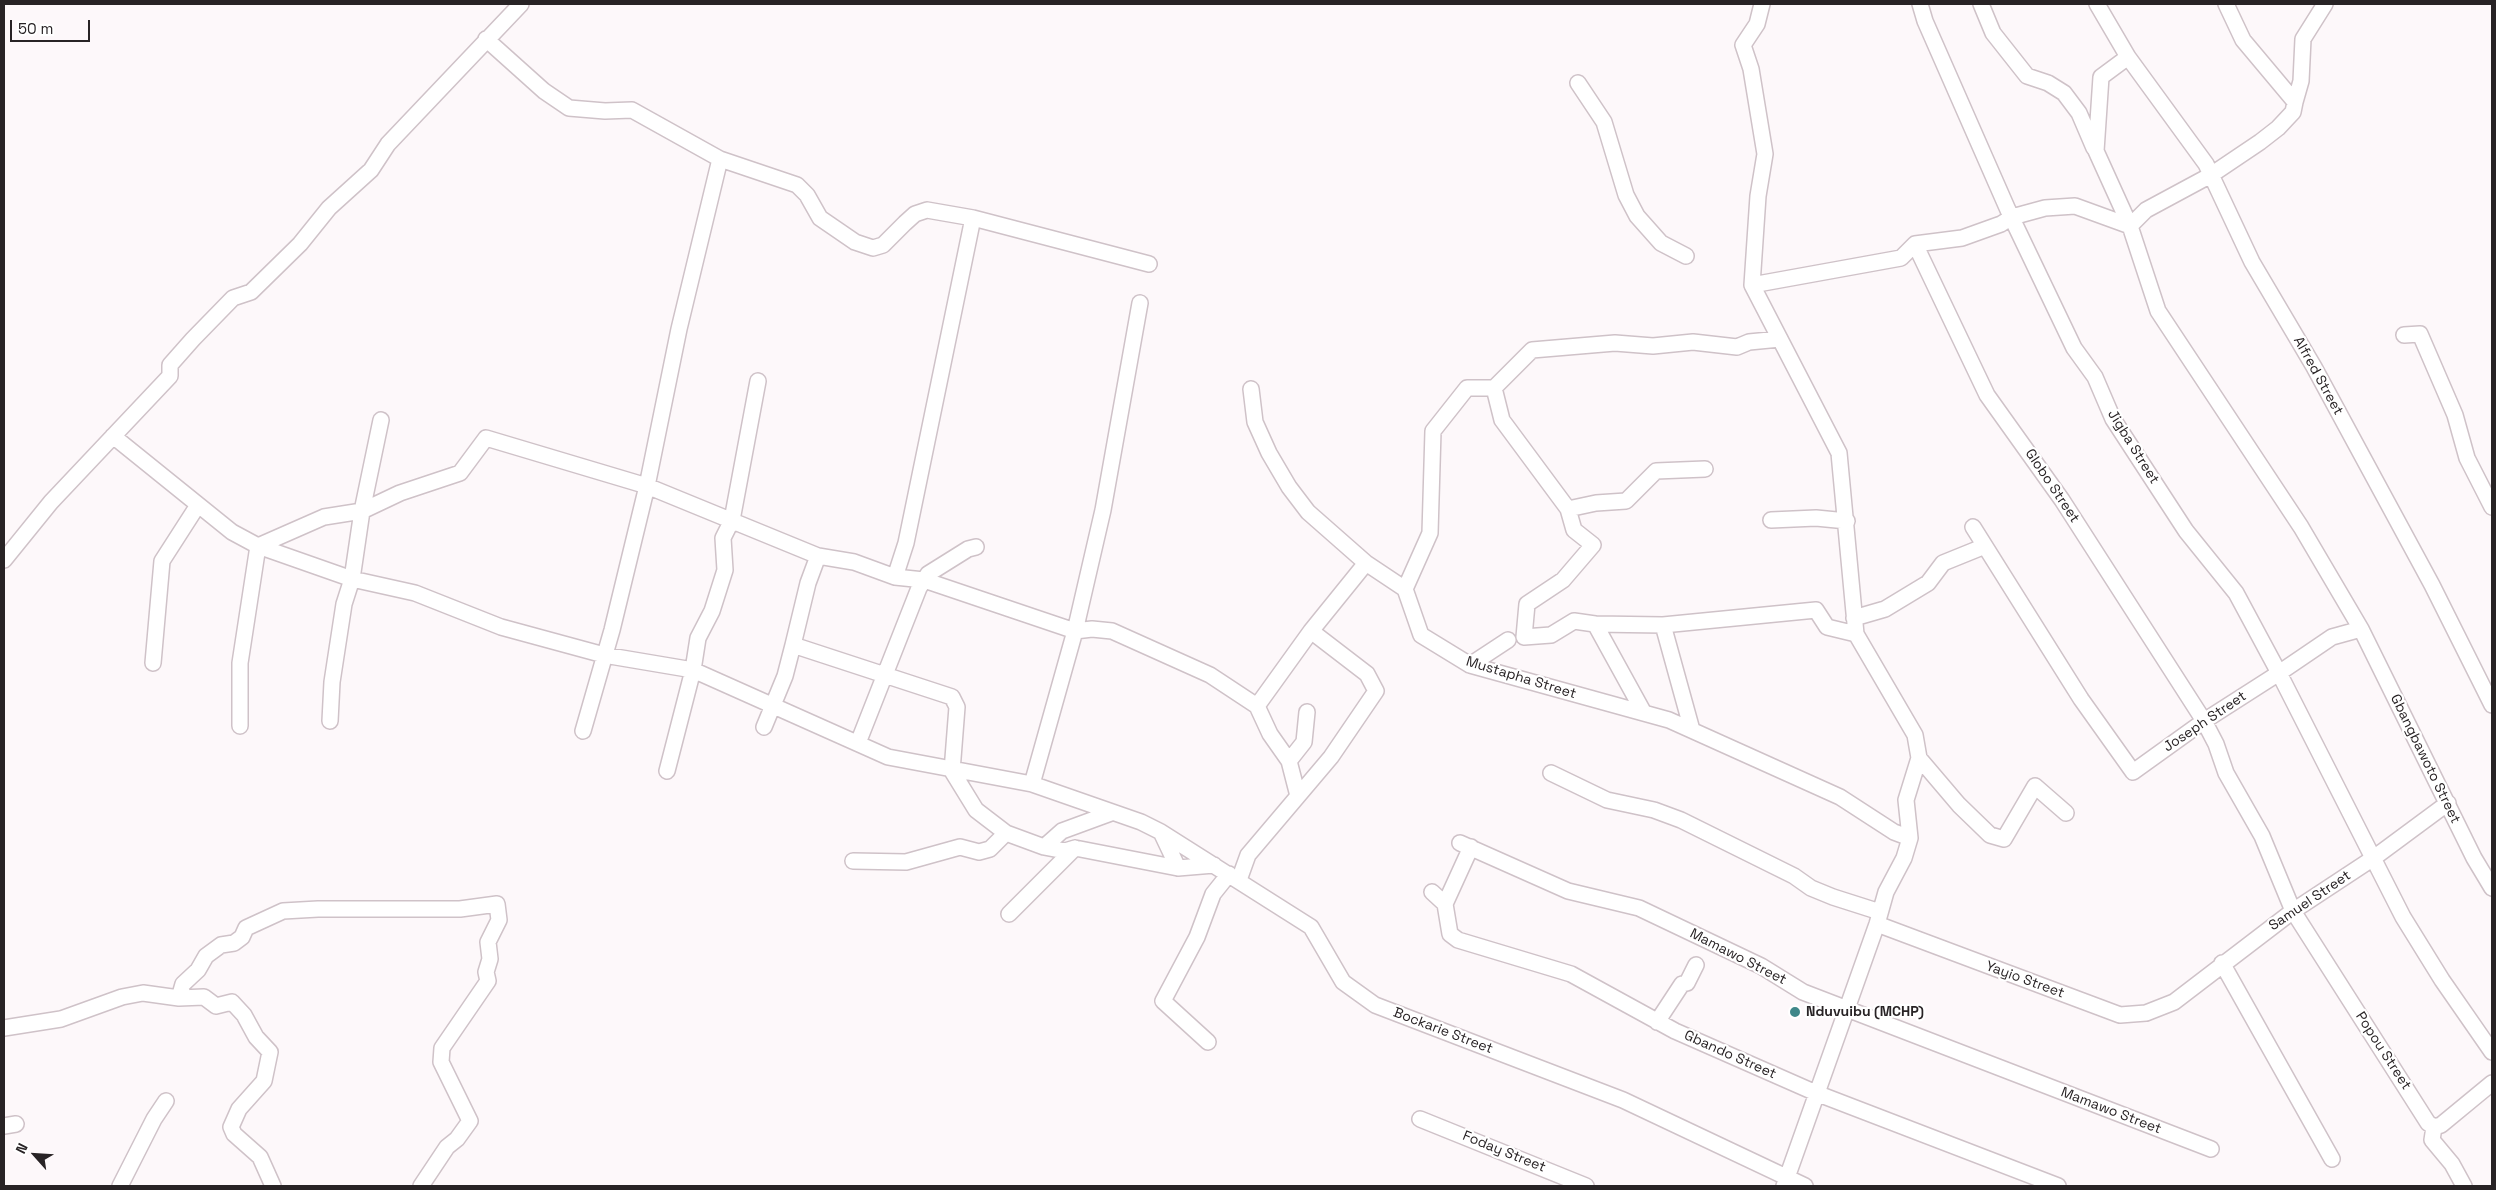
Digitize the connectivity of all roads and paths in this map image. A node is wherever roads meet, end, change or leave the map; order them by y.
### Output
1 (521, 4) edge
2 (1762, 4) edge
3 (1920, 4) edge
4 (1981, 4) edge
5 (2097, 4) edge
6 (2226, 4) edge
7 (2324, 4) edge
8 (486, 39) junction
9 (2128, 57) junction
10 (1578, 83) dead end
11 (2295, 102) junction
12 (2096, 152) junction
13 (720, 159) junction
14 (2211, 175) junction
15 (2010, 214) junction
16 (973, 218) junction
17 (2130, 226) junction
18 (1915, 244) junction
19 (1686, 256) dead end
20 (1149, 264) dead end
21 (1752, 285) junction
22 (1140, 303) dead end
23 (2404, 334) dead end
24 (1780, 340) junction
25 (758, 381) dead end
26 (1251, 388) dead end
27 (1494, 388) junction
28 (381, 420) dead end
29 (113, 436) junction
30 (1706, 469) dead end
31 (647, 486) junction
32 (198, 505) junction
33 (2492, 507) edge
34 (1568, 509) junction
35 (362, 511) junction
36 (732, 520) junction
37 (1771, 520) dead end
38 (1847, 522) junction
39 (1973, 527) dead end
40 (258, 546) junction
41 (1985, 546) junction
42 (976, 547) dead end
43 (818, 556) junction
44 (4, 560) edge
45 (1366, 563) junction
46 (895, 577) junction
47 (352, 579) junction
48 (924, 580) junction
49 (1405, 589) junction
50 (1854, 618) junction
51 (1595, 624) junction
52 (1663, 625) junction
53 (2361, 629) junction
54 (1075, 631) junction
55 (1311, 631) junction
56 (1856, 634) junction
57 (1508, 640) dead end
58 (793, 645) junction
59 (604, 655) junction
60 (153, 663) dead end
61 (1470, 665) junction
62 (693, 670) junction
63 (2279, 673) junction
64 (884, 676) junction
65 (773, 705) junction
66 (2492, 705) edge
67 (1257, 706) junction
68 (1307, 712) dead end
69 (1644, 713) junction
70 (330, 720) dead end
71 (2204, 721) junction
72 (240, 726) dead end
73 (764, 727) dead end
74 (1692, 730) junction
75 (583, 731) dead end
76 (858, 743) junction
77 (1919, 758) junction
78 (1289, 761) junction
79 (952, 770) junction
80 (668, 771) dead end
81 (1551, 773) dead end
82 (1032, 784) junction
83 (1298, 796) junction
84 (2448, 804) junction
85 (1111, 813) junction
86 (2066, 813) dead end
87 (1161, 832) junction
88 (1006, 834) junction
89 (1910, 838) junction
90 (1044, 846) junction
91 (1075, 848) junction
92 (2375, 857) junction
93 (853, 861) dead end
94 (1214, 865) junction
95 (1178, 868) junction
96 (1234, 877) junction
97 (2492, 888) edge
98 (1432, 892) dead end
99 (1445, 904) junction
100 (2293, 911) junction
101 (1009, 914) dead end
102 (1879, 918) junction
103 (2222, 963) junction
104 (1696, 965) dead end
105 (179, 998) junction
106 (2174, 1002) joint
107 (1845, 1009) junction
108 (1658, 1022) junction
109 (4, 1028) edge
110 (1208, 1042) dead end
111 (2492, 1052) edge
112 (2492, 1083) edge
113 (1816, 1093) junction
114 (166, 1101) dead end
115 (1420, 1119) dead end
116 (2434, 1127) junction
117 (2211, 1149) dead end
118 (2332, 1159) dead end
119 (1785, 1182) edge
120 (120, 1186) edge
121 (273, 1186) edge
122 (421, 1186) edge
123 (1586, 1186) edge
124 (1805, 1186) edge
125 (2058, 1186) edge
126 (2464, 1186) edge

1 - 8 street
2 - 21 street
3 - 15 street, Jigba Street
4 - 12 street, Gbangbawoto Street
5 - 9 street, Alfred Street
6 - 11 street
7 - 11 street
8 - 13 street
8 - 29 street
9 - 12 street
9 - 14 street, Alfred Street
10 - 19 street
11 - 14 street
12 - 17 street, Gbangbawoto Street
13 - 16 street
13 - 31 street
14 - 17 street
14 - 66 street, Alfred Street
15 - 17 street
15 - 18 street
15 - 63 street, Jigba Street
16 - 20 street
16 - 46 street
17 - 53 street, Gbangbawoto Street
18 - 21 street
18 - 71 street, Globo Street
21 - 24 street
22 - 54 street
23 - 33 street
24 - 27 street
24 - 38 street
25 - 36 street
26 - 45 street
27 - 34 street
27 - 49 street
28 - 35 street
29 - 32 street, Bockarie Street
29 - 44 street
30 - 34 street
31 - 35 street
31 - 36 street
31 - 59 street
32 - 40 street, Bockarie Street
32 - 60 street
34 - 51 street
35 - 40 street
35 - 47 street
36 - 43 street
36 - 62 street
37 - 38 street
38 - 50 street
39 - 41 street
40 - 47 street, Bockarie Street
40 - 72 street
41 - 50 street
41 - 71 street, Joseph Street
42 - 48 street
43 - 46 street
43 - 58 street
45 - 49 street
45 - 55 street
46 - 48 street
47 - 59 street, Bockarie Street
47 - 70 street
48 - 54 street
48 - 64 street
49 - 61 street, Mustapha Street
50 - 56 street
51 - 52 street
51 - 69 street
52 - 56 street
52 - 74 street
53 - 63 street, Joseph Street
53 - 84 street, Gbangbawoto Street
54 - 67 street
54 - 82 street
55 - 67 street
55 - 83 street
56 - 77 street
57 - 61 street
58 - 64 street
58 - 65 street
59 - 62 street, Bockarie Street
59 - 75 street
61 - 69 street, Mustapha Street
62 - 65 street, Bockarie Street
62 - 80 street
63 - 71 street, Joseph Street
63 - 92 street, Jigba Street
64 - 76 street
64 - 79 street
65 - 73 street
65 - 76 street, Bockarie Street
67 - 78 street
68 - 78 street
69 - 74 street, Mustapha Street
71 - 100 street, Globo Street
74 - 89 street, Mustapha Street
76 - 79 street, Bockarie Street
77 - 86 street
77 - 89 street
78 - 83 street
79 - 82 street, Bockarie Street
79 - 88 street
81 - 102 street, Yayio Street
82 - 85 street, Bockarie Street
83 - 96 street
84 - 92 street, Samuel Street
84 - 97 street, Gbangbawoto Street
85 - 87 street, Bockarie Street
85 - 90 street
87 - 94 street, Bockarie Street
87 - 95 street
88 - 90 street
88 - 93 street
89 - 102 street
90 - 91 street
91 - 95 street
91 - 101 street
92 - 100 street, Samuel Street
92 - 111 street, Jigba Street
94 - 95 street
94 - 96 street, Bockarie Street
96 - 110 street
96 - 119 street, Bockarie Street
98 - 99 street
99 - 107 street, Mamawo Street
99 - 108 street, Gbando Street
100 - 103 street, Samuel Street
100 - 116 street, Popou Street
102 - 106 street, Yayio Street
102 - 107 street
103 - 106 street, Samuel Street
103 - 118 street
104 - 108 street
105 - 109 street
105 - 121 street
105 - 122 street
107 - 113 street
107 - 117 street, Mamawo Street
108 - 113 street, Gbando Street
112 - 116 street
113 - 119 street
113 - 125 street, Gbando Street
114 - 120 street
115 - 123 street, Foday Street
116 - 126 street
119 - 124 street, Bockarie Street

